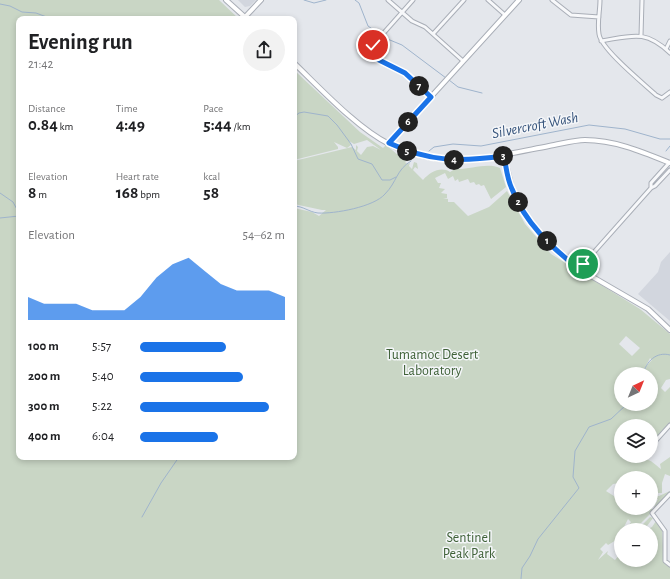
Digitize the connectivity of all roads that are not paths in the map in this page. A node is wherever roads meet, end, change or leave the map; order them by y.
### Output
1 (226, 0) edge
2 (261, 0) edge
3 (388, 0) edge
4 (413, 0) edge
5 (464, 0) edge
6 (488, 0) edge
7 (519, 0) edge
8 (552, 0) edge
9 (600, 0) edge
10 (642, 0) edge
11 (402, 12) junction
12 (505, 15) junction
13 (244, 16) edge
14 (248, 16) edge
15 (599, 17) junction
16 (433, 34) junction
17 (641, 36) junction
18 (601, 41) junction
19 (670, 41) edge
20 (666, 49) junction
21 (371, 52) junction
22 (670, 53) edge
23 (367, 54) dead end
24 (462, 61) junction
25 (297, 66) edge
26 (670, 92) edge
27 (431, 97) junction
28 (662, 98) junction
29 (662, 102) dead end
30 (389, 143) junction
31 (504, 156) junction
32 (670, 162) edge
33 (670, 170) edge
34 (651, 188) junction
35 (579, 269) junction
36 (670, 330) edge
37 (670, 425) edge
38 (658, 438) edge
39 (670, 494) edge
40 (670, 565) edge

1 - 13 street
2 - 14 street
3 - 11 street
4 - 11 street
5 - 16 street
6 - 12 street
7 - 12 street
8 - 15 street
9 - 15 street
10 - 17 street
11 - 16 street
11 - 21 street
12 - 24 street
15 - 18 street
16 - 24 street
17 - 18 street
17 - 20 street
18 - 28 street
19 - 20 street
20 - 22 street
21 - 23 street
21 - 27 street
24 - 27 street
25 - 30 street
26 - 28 street
27 - 30 street
28 - 29 street
30 - 31 street
31 - 32 street
31 - 35 street
32 - 34 street
33 - 34 street
34 - 35 street
35 - 36 street
37 - 38 street
39 - 40 street

